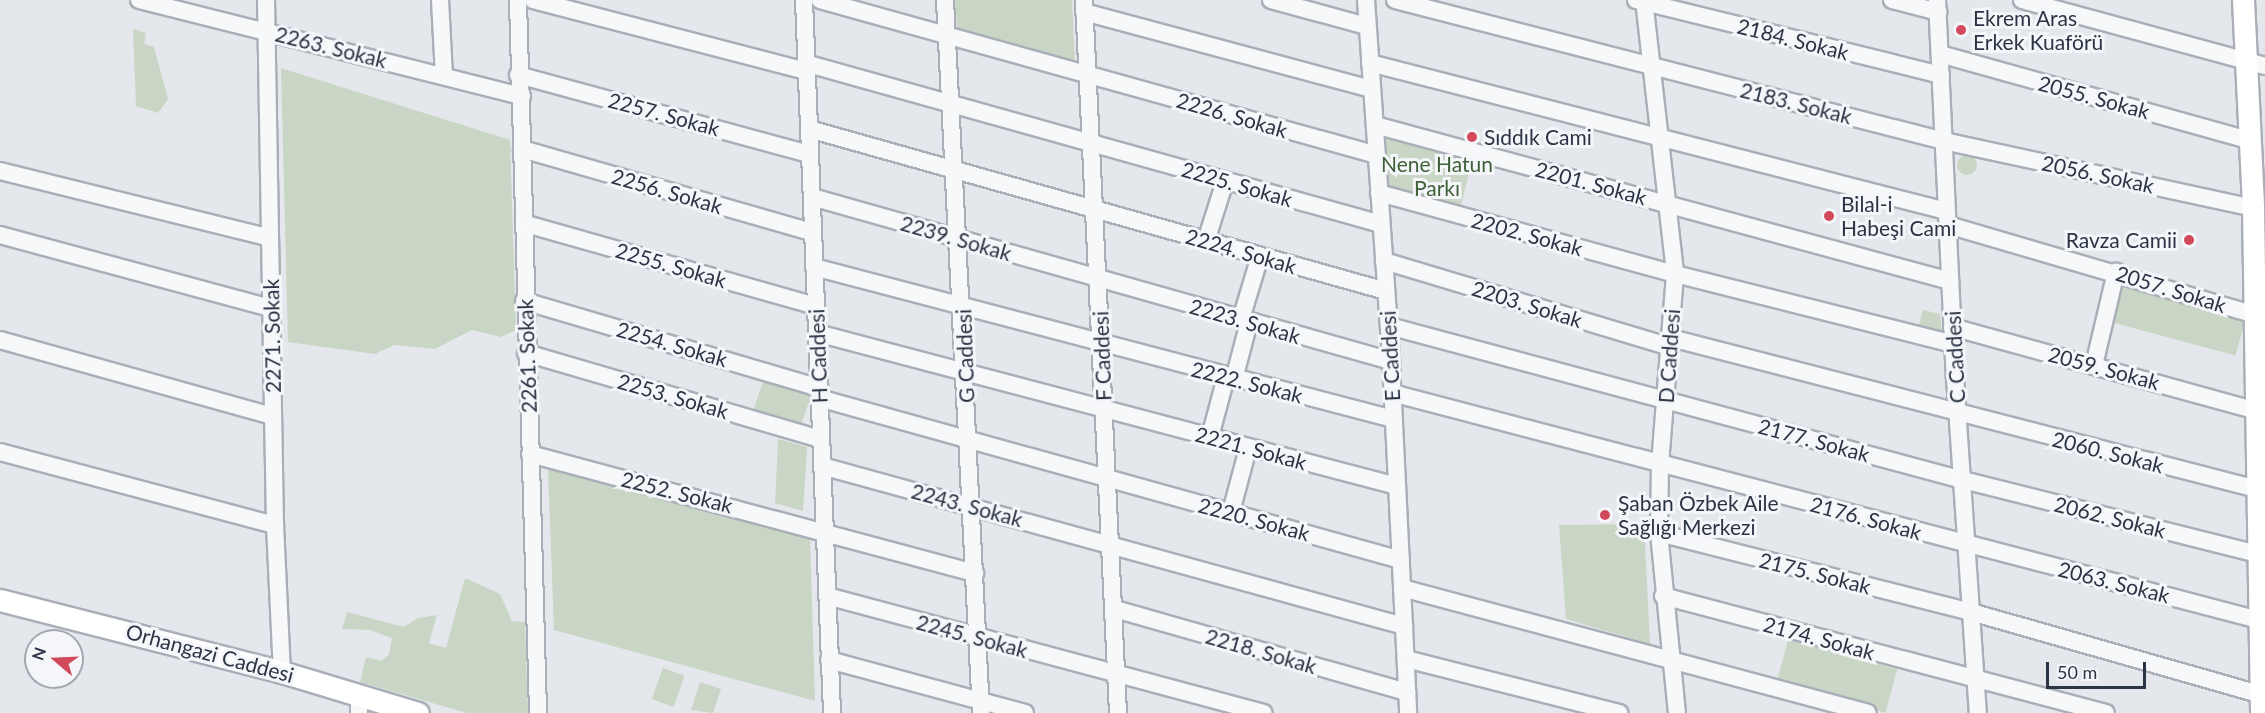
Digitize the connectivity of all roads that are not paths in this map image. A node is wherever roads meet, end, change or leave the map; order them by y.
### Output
1 (139, 0) edge
2 (266, 0) edge
3 (440, 0) edge
4 (518, 0) edge
5 (533, 0) edge
6 (804, 0) edge
7 (820, 0) edge
8 (945, 0) edge
9 (1272, 0) edge
10 (1366, 0) edge
11 (1395, 0) edge
12 (1892, 0) edge
13 (2022, 0) edge
14 (2244, 0) edge
15 (1641, 1) edge
16 (1084, 6) edge
17 (1938, 6) edge
18 (1367, 26) junction
19 (267, 31) junction
20 (948, 36) junction
21 (1940, 54) junction
22 (1370, 63) junction
23 (2256, 63) edge
24 (1649, 65) junction
25 (805, 67) junction
26 (518, 75) junction
27 (1088, 75) junction
28 (1941, 75) junction
29 (444, 76) junction
30 (1372, 89) junction
31 (522, 96) junction
32 (952, 105) junction
33 (1375, 125) junction
34 (809, 129) junction
35 (2254, 129) edge
36 (1658, 140) junction
37 (1944, 141) junction
38 (1092, 144) junction
39 (522, 149) junction
40 (809, 154) junction
41 (1377, 155) junction
42 (0, 171) edge
43 (956, 171) junction
44 (1225, 181) junction
45 (1379, 193) junction
46 (812, 196) junction
47 (2256, 196) edge
48 (1668, 204) junction
49 (1095, 210) junction
50 (1947, 218) junction
51 (526, 224) junction
52 (1381, 225) junction
53 (812, 232) junction
54 (0, 235) edge
55 (270, 238) junction
56 (957, 238) junction
57 (1206, 241) junction
58 (1260, 256) junction
59 (2259, 258) edge
60 (1384, 261) junction
61 (814, 267) junction
62 (2116, 272) junction
63 (1674, 274) junction
64 (1099, 280) junction
65 (1950, 281) junction
66 (1386, 291) junction
67 (524, 301) junction
68 (816, 306) junction
69 (271, 308) junction
70 (964, 310) junction
71 (1245, 321) junction
72 (2258, 321) edge
73 (1389, 326) junction
74 (817, 333) junction
75 (1953, 335) junction
76 (0, 340) edge
77 (1670, 342) junction
78 (1101, 345) junction
79 (526, 352) junction
80 (1391, 361) junction
81 (2094, 365) junction
82 (966, 373) junction
83 (1230, 378) junction
84 (2261, 389) edge
85 (819, 393) junction
86 (1392, 393) junction
87 (1665, 400) junction
88 (1105, 411) junction
89 (2256, 411) junction
90 (1958, 415) junction
91 (273, 416) junction
92 (1393, 419) junction
93 (1210, 437) junction
94 (821, 439) junction
95 (969, 440) junction
96 (1248, 448) junction
97 (0, 452) edge
98 (530, 454) junction
99 (2261, 460) edge
100 (1660, 464) junction
101 (822, 465) junction
102 (1108, 478) junction
103 (1963, 480) junction
104 (1397, 486) junction
105 (2257, 489) junction
106 (973, 507) junction
107 (1231, 512) junction
108 (275, 525) junction
109 (824, 530) junction
110 (1659, 533) junction
111 (1111, 545) junction
112 (1969, 545) junction
113 (2258, 554) junction
114 (1401, 560) junction
115 (975, 573) junction
116 (1402, 588) junction
117 (827, 596) junction
118 (1663, 596) junction
119 (0, 600) edge
120 (1115, 609) junction
121 (1971, 612) junction
122 (2259, 620) junction
123 (1404, 626) junction
124 (978, 638) junction
125 (1406, 659) junction
126 (830, 660) junction
127 (1670, 660) junction
128 (282, 672) junction
129 (1117, 675) junction
130 (1975, 679) junction
131 (1407, 692) junction
132 (2262, 701) edge
133 (359, 704) edge
134 (981, 708) edge
135 (418, 713) edge
136 (538, 713) edge
137 (832, 713) edge
138 (1025, 713) edge
139 (1118, 713) edge
140 (1264, 713) edge
141 (1408, 713) edge
142 (1619, 713) edge
143 (1677, 713) edge
144 (1867, 713) edge
145 (1978, 713) edge
146 (2106, 713) edge

1 - 19 street, 2263. Sokak
2 - 19 street, 2271. Sokak
3 - 29 street
4 - 26 street, 2261. Sokak
5 - 25 street, 2225. Sokak
6 - 25 street, H Caddesi
7 - 20 street, 2226. Sokak
8 - 20 street, G Caddesi
9 - 18 street
10 - 18 street, E Caddesi
11 - 24 street, 2183. Sokak
12 - 17 street
13 - 23 street
14 - 23 main road
15 - 24 street, D Caddesi
15 - 28 street, 2184. Sokak
16 - 27 street, F Caddesi
16 - 30 street
17 - 21 street, C Caddesi
18 - 22 street, E Caddesi
19 - 29 street, 2263. Sokak
19 - 55 street, 2271. Sokak
20 - 27 street, 2226. Sokak
20 - 32 street, G Caddesi
21 - 28 street, C Caddesi
21 - 35 street, 2055. Sokak
22 - 30 street, E Caddesi
22 - 36 street, 2057. Sokak
23 - 35 main road
24 - 36 street, D Caddesi
24 - 37 street, 2183. Sokak
25 - 32 street, 2225. Sokak
25 - 34 street, H Caddesi
26 - 31 street, 2261. Sokak
26 - 40 street, 2257. Sokak
27 - 38 street, F Caddesi
27 - 41 street, 2226. Sokak
28 - 37 street, C Caddesi
29 - 31 street, 2263. Sokak
30 - 33 street, E Caddesi
31 - 39 street, 2261. Sokak
32 - 38 street, 2225. Sokak
32 - 43 street, G Caddesi
33 - 41 street, E Caddesi
33 - 48 street, 2201. Sokak
34 - 40 street, H Caddesi
34 - 43 street, 2224. Sokak
35 - 47 main road
36 - 48 street, D Caddesi
36 - 50 street, 2057. Sokak
37 - 47 street, 2056. Sokak
37 - 50 street, C Caddesi
38 - 44 street, 2225. Sokak
38 - 49 street, F Caddesi
39 - 51 street, 2261. Sokak
39 - 53 street, 2256. Sokak
40 - 46 street, H Caddesi
41 - 45 street, E Caddesi
42 - 55 street
43 - 49 street, 2224. Sokak
43 - 56 street, G Caddesi
44 - 52 street, 2225. Sokak
44 - 57 street
45 - 52 street, E Caddesi
45 - 63 street, 2202. Sokak
46 - 53 street, H Caddesi
46 - 56 street, 2239. Sokak
47 - 59 main road
48 - 63 street, D Caddesi
48 - 65 street, 2201. Sokak
49 - 57 street, 2224. Sokak
49 - 64 street, F Caddesi
50 - 62 street, 2057. Sokak
50 - 65 street, C Caddesi
51 - 67 street, 2261. Sokak
51 - 68 street, 2255. Sokak
52 - 60 street, E Caddesi
53 - 61 street, H Caddesi
54 - 69 street
55 - 69 street, 2271. Sokak
56 - 64 street, 2239. Sokak
56 - 70 street, G Caddesi
57 - 58 street, 2224. Sokak
58 - 66 street, 2224. Sokak
58 - 71 street
59 - 72 main road
60 - 66 street, E Caddesi
60 - 77 street, 2203. Sokak
61 - 68 street, H Caddesi
61 - 70 street, 2222. Sokak
62 - 72 street, 2057. Sokak
62 - 81 street
63 - 75 street, 2202. Sokak
63 - 77 street, D Caddesi
64 - 71 street, 2223. Sokak
64 - 78 street, F Caddesi
65 - 75 street, C Caddesi
66 - 73 street, E Caddesi
67 - 79 street, 2261. Sokak
67 - 85 street, 2254. Sokak
68 - 74 street, H Caddesi
69 - 91 street, 2271. Sokak
70 - 78 street, 2222. Sokak
70 - 82 street, G Caddesi
71 - 80 street, 2223. Sokak
71 - 83 street
72 - 84 main road
73 - 80 street, E Caddesi
73 - 87 street, 2177. Sokak
74 - 82 street, 2221. Sokak
74 - 85 street, H Caddesi
75 - 81 street, 2059. Sokak
75 - 90 street, C Caddesi
76 - 91 street
77 - 87 street, D Caddesi
77 - 90 street, 2203. Sokak
78 - 83 street, 2222. Sokak
78 - 88 street, F Caddesi
79 - 94 street, 2253. Sokak
79 - 98 street, 2261. Sokak
80 - 86 street, E Caddesi
81 - 89 street, 2059. Sokak
82 - 88 street, 2221. Sokak
82 - 95 street, G Caddesi
83 - 92 street, 2222. Sokak
83 - 93 street
84 - 89 main road
85 - 94 street, H Caddesi
85 - 95 street, 2254. Sokak
86 - 92 street, E Caddesi
86 - 100 street, 2176. Sokak
87 - 100 street, D Caddesi
87 - 103 street, 2177. Sokak
88 - 93 street, 2221. Sokak
88 - 102 street, F Caddesi
89 - 99 main road
90 - 103 street, C Caddesi
90 - 105 street, 2060. Sokak
91 - 108 street, 2271. Sokak
92 - 104 street, E Caddesi
93 - 96 street, 2221. Sokak
94 - 101 street, H Caddesi
95 - 102 street
95 - 106 street, G Caddesi
96 - 104 street, 2221. Sokak
96 - 107 street
97 - 108 street
98 - 109 street, 2252. Sokak
98 - 136 street, 2261. Sokak
99 - 105 main road
100 - 110 street, D Caddesi
100 - 112 street, 2176. Sokak
101 - 106 street, 2243. Sokak
101 - 109 street, H Caddesi
102 - 107 street, 2220. Sokak
102 - 111 street, F Caddesi
103 - 112 street, C Caddesi
103 - 113 street, 2062. Sokak
104 - 114 street, E Caddesi
105 - 113 main road
106 - 111 street, 2243. Sokak
106 - 115 street, G Caddesi
107 - 114 street, 2220. Sokak
108 - 128 street, 2271. Sokak
109 - 115 street, 2252. Sokak
109 - 117 street, H Caddesi
110 - 118 street, D Caddesi
110 - 121 street, 2175. Sokak
111 - 120 street, F Caddesi
111 - 123 street
112 - 121 street, C Caddesi
112 - 122 street, 2063. Sokak
113 - 122 main road
114 - 116 street, E Caddesi
115 - 124 street, G Caddesi
116 - 123 street, E Caddesi
116 - 127 street
117 - 124 street, 2245. Sokak
117 - 126 street, H Caddesi
118 - 127 street, D Caddesi
118 - 130 street, 2174. Sokak
119 - 128 main road, Orhangazi Caddesi
120 - 129 street, F Caddesi
120 - 131 street, 2218. Sokak
121 - 130 street, C Caddesi
121 - 132 street, 2175. Sokak
122 - 132 main road
123 - 125 street, E Caddesi
124 - 129 street, 2245. Sokak
124 - 134 street, G Caddesi
125 - 131 street, E Caddesi
125 - 142 street
126 - 134 street
126 - 137 street, H Caddesi
127 - 143 street, D Caddesi
127 - 144 street
128 - 133 main road, Orhangazi Caddesi
129 - 139 street, F Caddesi
129 - 140 street, 2245. Sokak
130 - 145 street, C Caddesi
130 - 146 street, 2174. Sokak
131 - 141 street, E Caddesi
133 - 135 main road, Orhangazi Caddesi
134 - 138 street

